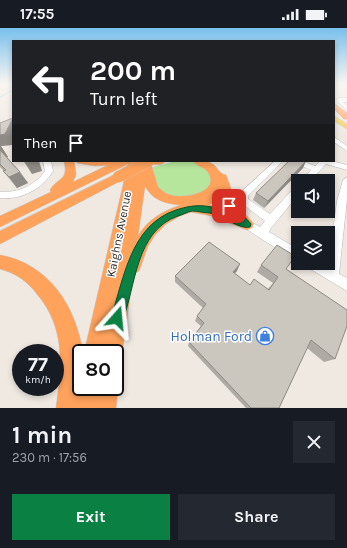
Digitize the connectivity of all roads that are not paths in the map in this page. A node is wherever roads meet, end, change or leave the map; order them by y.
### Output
1 (335, 106) edge
2 (335, 115) edge
3 (347, 117) edge
4 (335, 119) edge
5 (347, 123) edge
6 (347, 127) edge
7 (335, 140) edge
8 (347, 149) edge
9 (47, 162) edge
10 (68, 162) edge
11 (88, 162) edge
12 (200, 162) edge
13 (210, 162) edge
14 (278, 162) edge
15 (298, 162) edge
16 (323, 162) edge
17 (327, 162) edge
18 (136, 163) edge
19 (347, 168) edge
20 (315, 169) junction
21 (311, 174) edge
22 (347, 180) edge
23 (223, 182) junction
24 (0, 195) edge
25 (291, 197) edge
26 (191, 208) junction
27 (24, 209) junction
28 (271, 220) junction
29 (0, 222) edge
30 (247, 224) junction
31 (263, 234) junction
32 (0, 238) edge
33 (291, 251) edge
34 (0, 262) edge
35 (323, 270) edge
36 (333, 276) junction
37 (347, 285) edge
38 (117, 318) junction
39 (97, 344) edge
40 (113, 344) edge
41 (86, 396) edge
42 (105, 396) edge
43 (69, 408) edge
44 (83, 408) edge
45 (103, 408) edge

1 - 3 highway
2 - 5 main road
4 - 6 main road
7 - 8 street
9 - 24 street
10 - 27 highway
11 - 18 highway
12 - 18 highway
13 - 23 highway
14 - 28 street
15 - 20 street
16 - 20 street
17 - 19 street
18 - 27 highway
18 - 32 highway
18 - 38 highway, Kaighns Avenue
18 - 39 highway, Kaighns Avenue
20 - 21 street
22 - 36 street
23 - 26 highway
23 - 30 highway
25 - 28 street
26 - 30 highway
26 - 38 highway
27 - 29 highway
28 - 31 street
30 - 31 street
31 - 33 street
34 - 43 highway
35 - 36 street
36 - 37 street
38 - 40 highway, Kaighns Avenue
41 - 44 highway
42 - 45 highway

